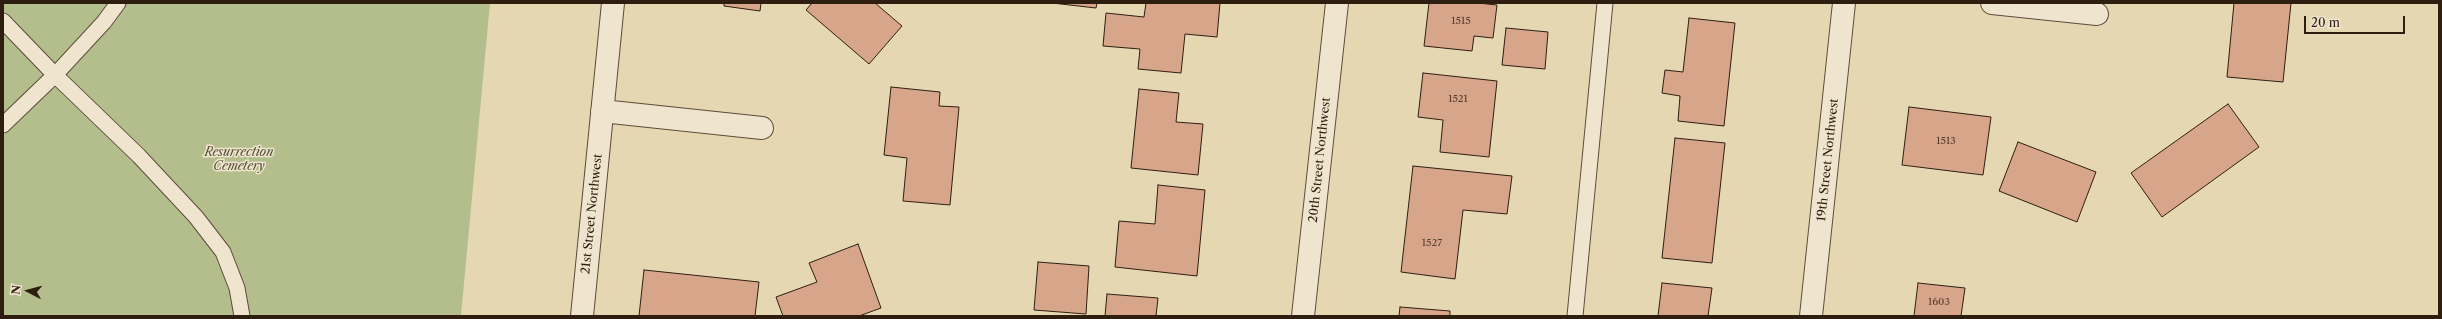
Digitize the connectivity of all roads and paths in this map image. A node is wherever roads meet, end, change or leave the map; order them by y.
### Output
1 (118, 3) edge
2 (614, 3) edge
3 (1337, 3) edge
4 (1605, 3) edge
5 (1844, 3) edge
6 (1992, 3) edge
7 (2097, 14) dead end
8 (3, 21) edge
9 (55, 76) junction
10 (602, 111) junction
11 (3, 125) edge
12 (762, 128) dead end
13 (242, 316) edge
14 (582, 316) edge
15 (1303, 316) edge
16 (1575, 316) edge
17 (1811, 316) edge

1 - 9 lane
2 - 10 street, 21st Street Northwest
3 - 15 street, 20th Street Northwest
4 - 16 lane
5 - 17 street, 19th Street Northwest
6 - 7 street
8 - 9 lane
9 - 11 lane
9 - 13 lane
10 - 12 street
10 - 14 street, 21st Street Northwest

